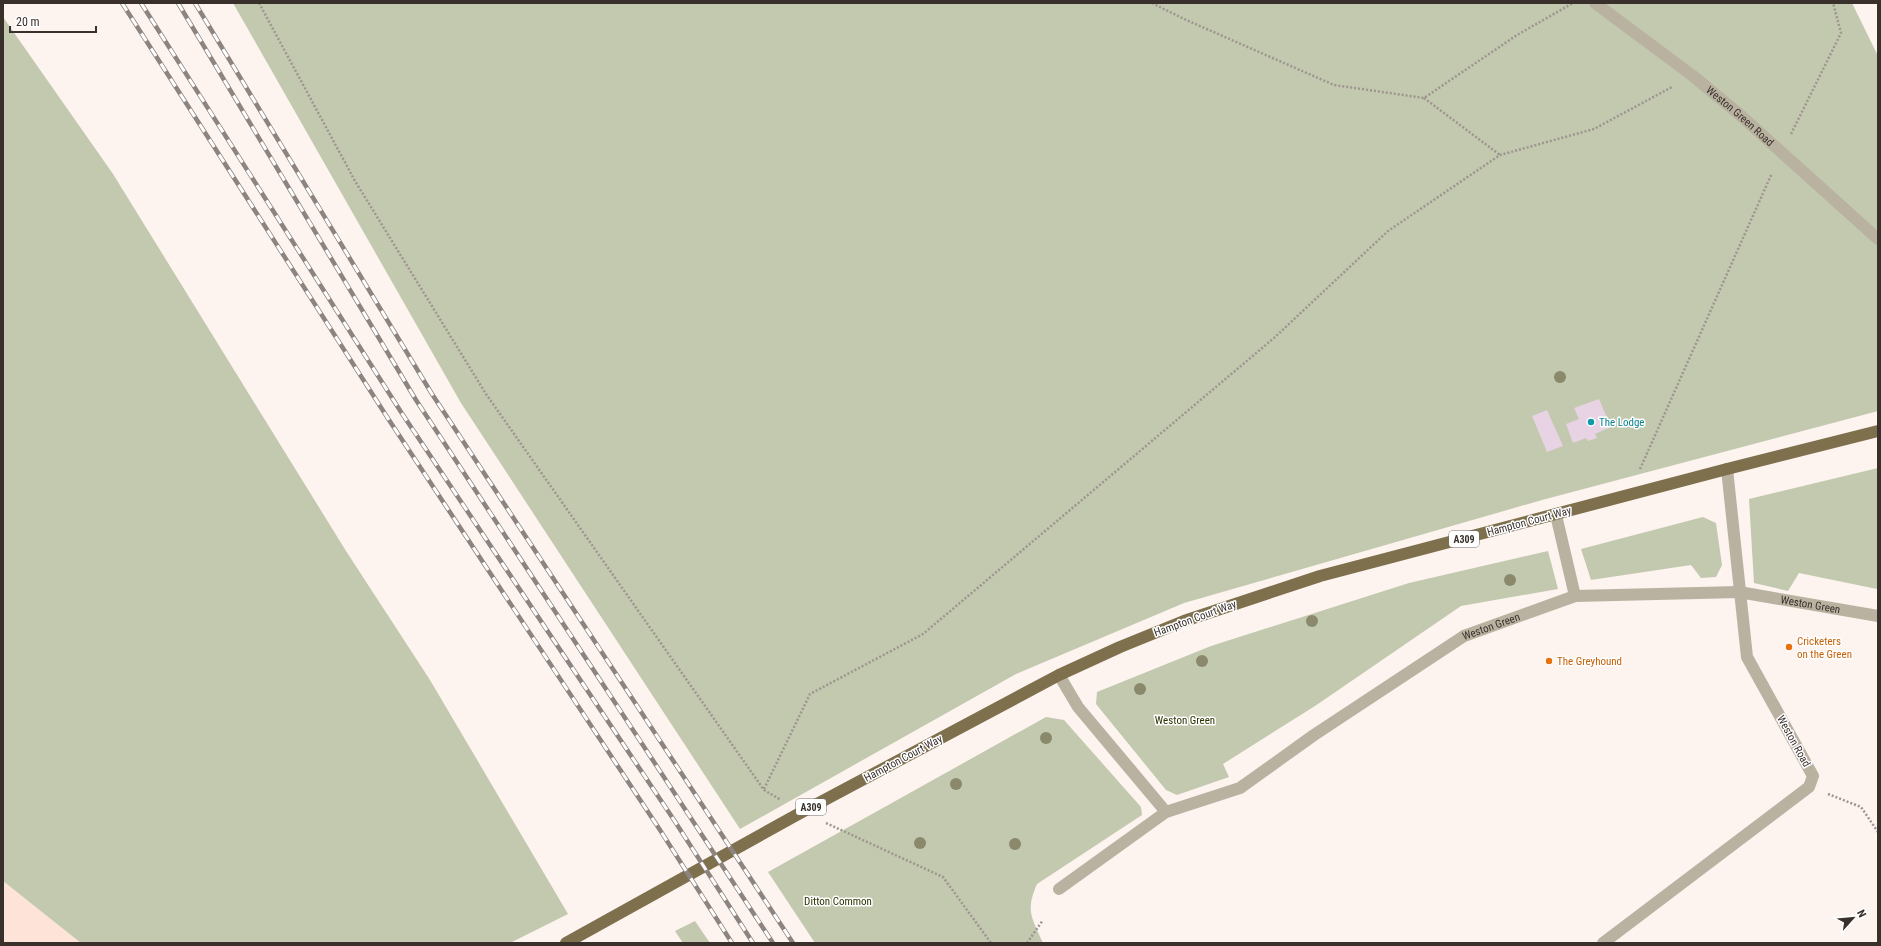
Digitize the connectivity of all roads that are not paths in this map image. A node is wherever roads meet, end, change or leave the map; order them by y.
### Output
1 (1595, 3) edge
2 (1878, 239) edge
3 (1878, 431) edge
4 (1727, 469) junction
5 (1556, 515) junction
6 (1739, 592) junction
7 (1575, 596) junction
8 (1878, 616) edge
9 (1059, 675) junction
10 (1166, 812) junction
11 (1058, 889) dead end
12 (566, 943) edge
13 (1603, 943) edge

1 - 2 street, Weston Green Road
3 - 4 highway, Hampton Court Way / A309
4 - 5 highway, Hampton Court Way / A309
4 - 6 street, Weston Road
5 - 7 street
5 - 9 highway, Hampton Court Way / A309
6 - 7 street, Weston Green
6 - 8 street, Weston Green
6 - 13 street, Weston Road
7 - 10 street, Weston Green
9 - 10 street
9 - 12 highway, Hampton Court Way / A309
10 - 11 street, Weston Green

